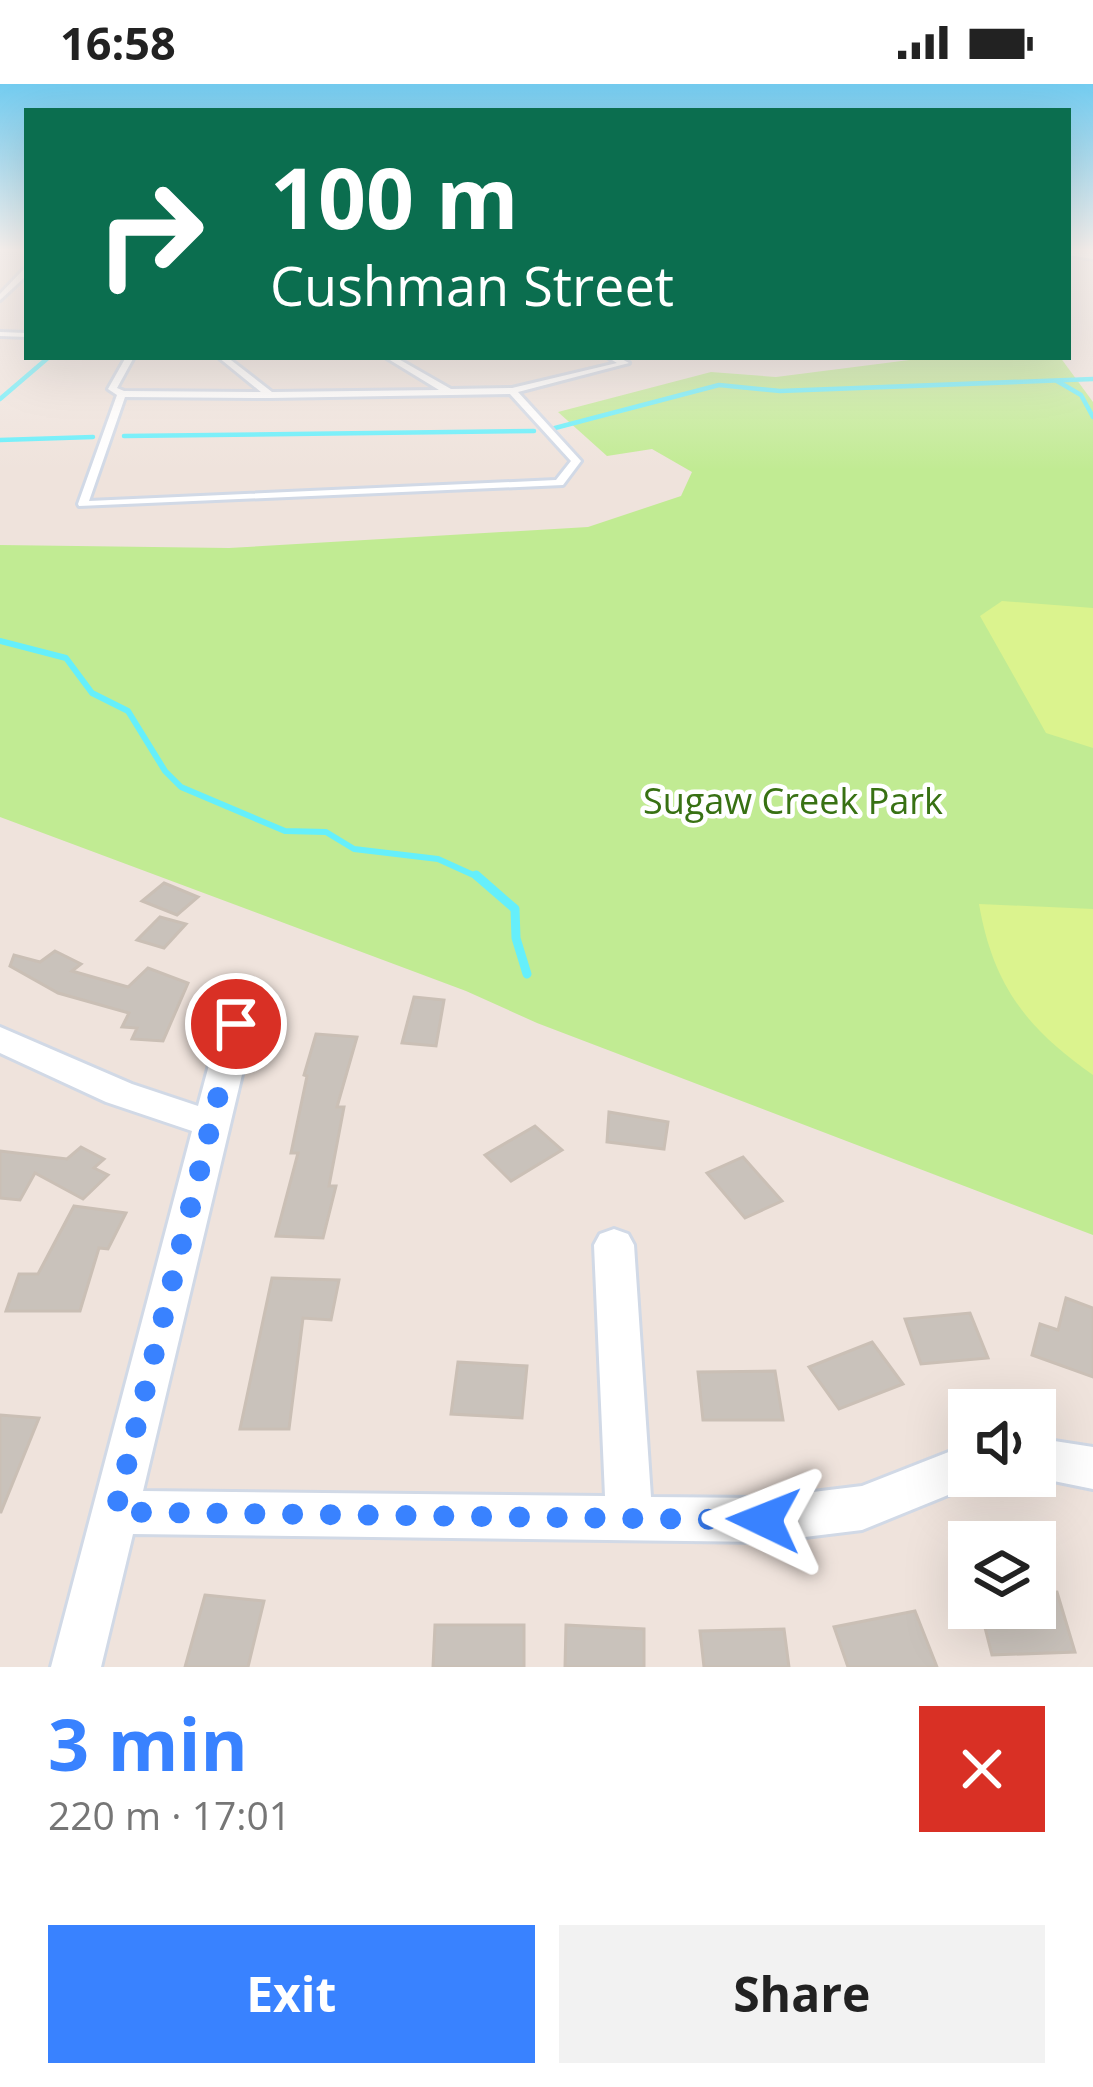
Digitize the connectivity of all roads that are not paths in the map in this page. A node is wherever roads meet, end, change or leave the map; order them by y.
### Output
1 (128, 360) edge
2 (226, 360) edge
3 (394, 360) edge
4 (618, 360) edge
5 (512, 391) junction
6 (449, 392) junction
7 (122, 394) junction
8 (270, 395) junction
9 (236, 1024) dead end
10 (0, 1039) edge
11 (212, 1124) junction
12 (614, 1245) dead end
13 (1056, 1462) edge
14 (1093, 1468) edge
15 (948, 1474) edge
16 (115, 1512) junction
17 (628, 1516) junction
18 (76, 1667) edge

1 - 7 lane
2 - 8 lane
3 - 6 lane
4 - 5 lane
5 - 6 lane
5 - 7 lane
6 - 8 lane
7 - 8 lane
9 - 11 street
10 - 11 street
11 - 16 street
12 - 17 street
13 - 14 street
15 - 17 street
16 - 17 street
16 - 18 street

